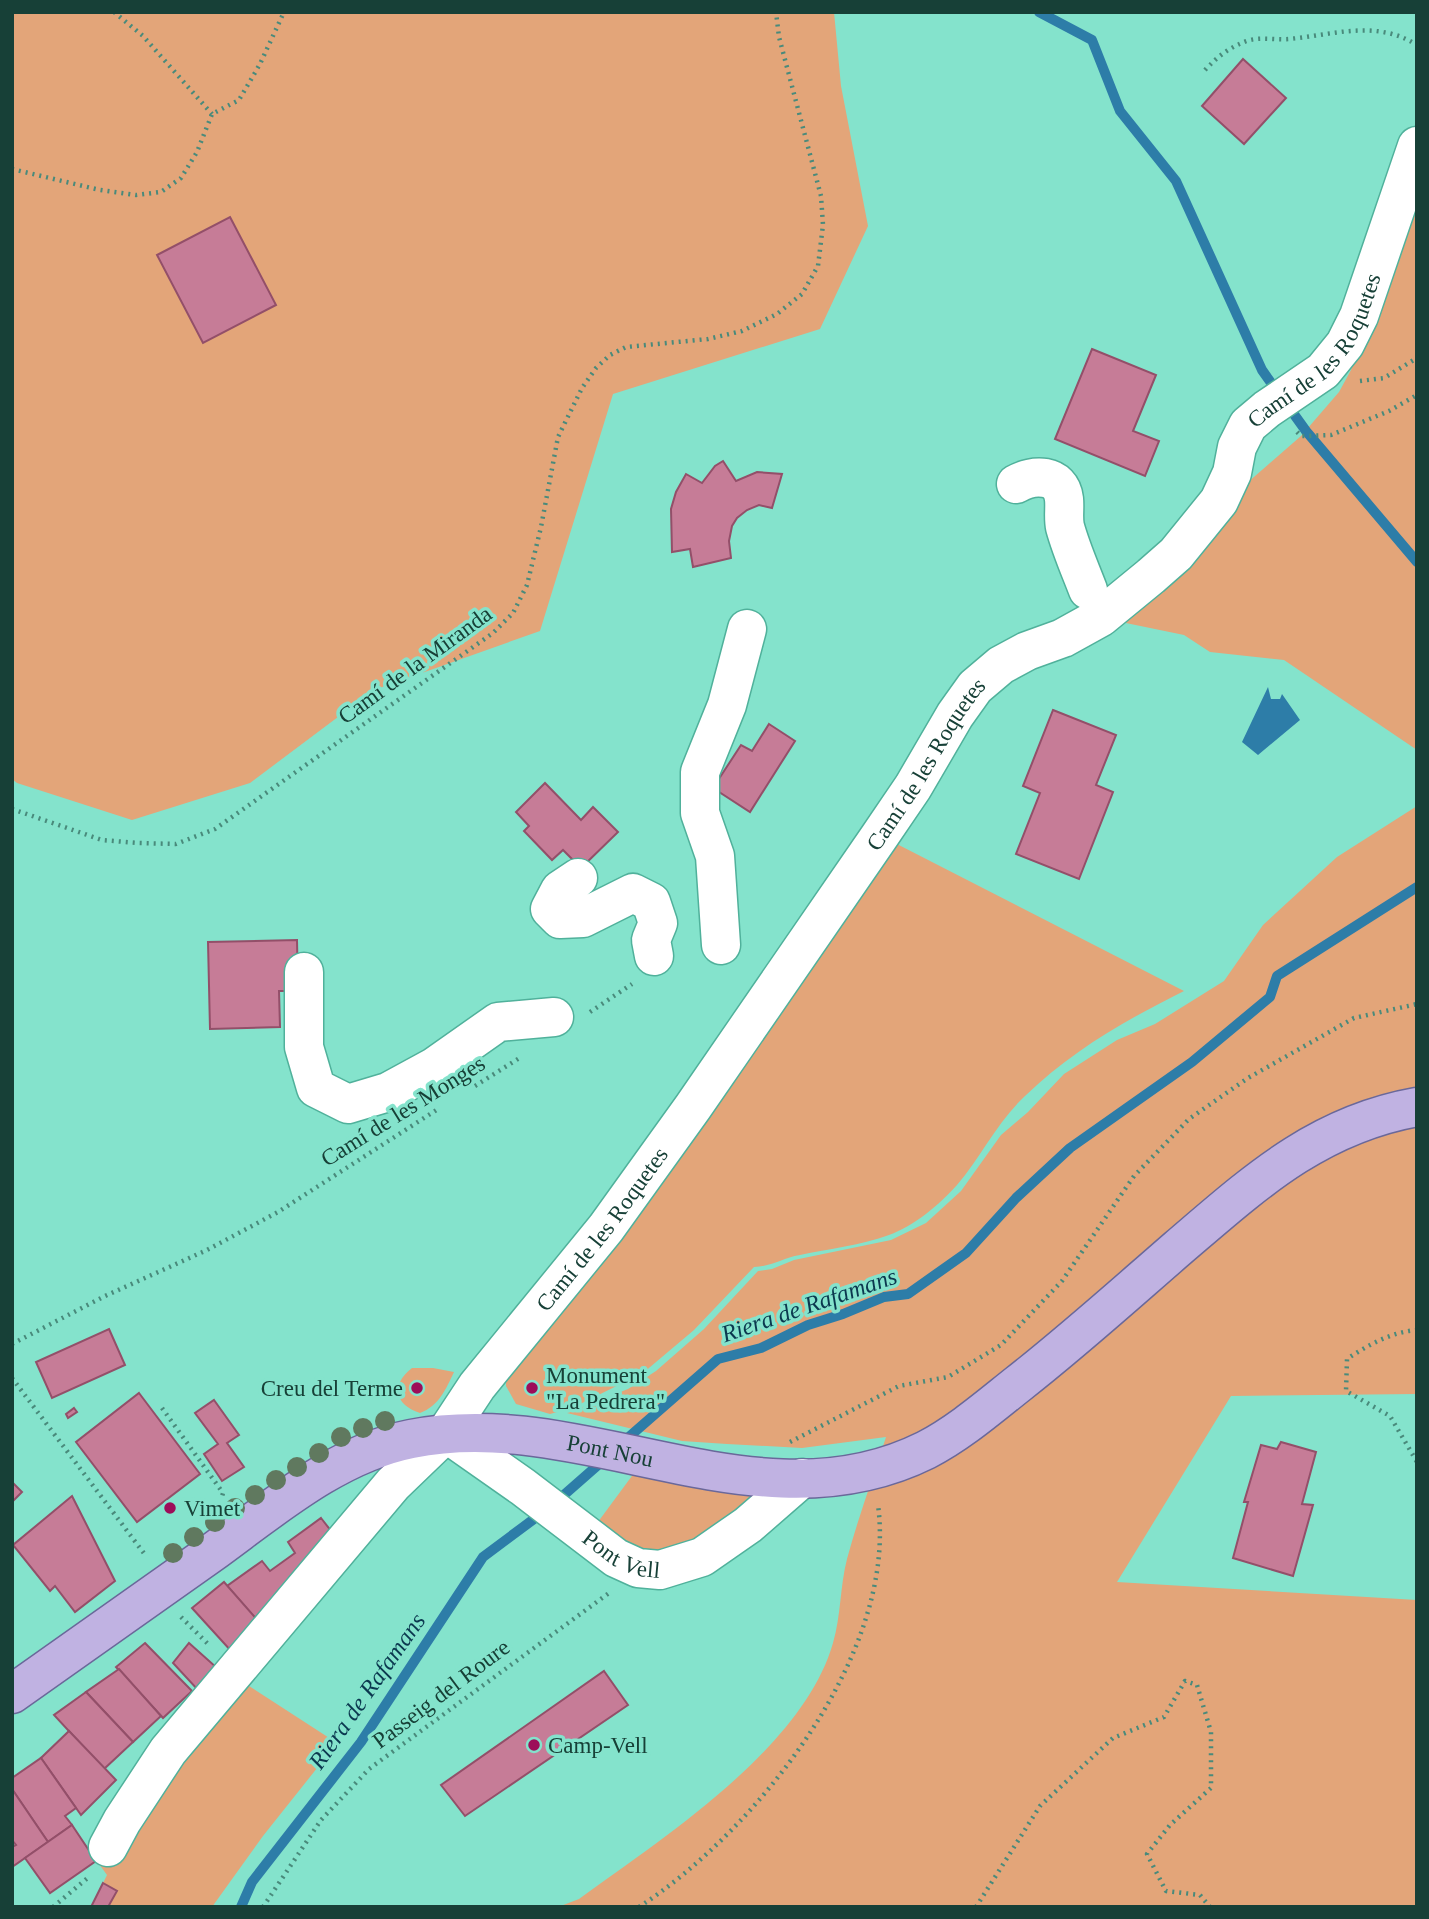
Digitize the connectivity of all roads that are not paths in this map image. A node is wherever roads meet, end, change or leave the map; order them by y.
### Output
1 (1417, 146) edge
2 (1016, 484) dead end
3 (1088, 590) dead end
4 (747, 629) dead end
5 (578, 878) dead end
6 (721, 945) dead end
7 (647, 968) road end
8 (304, 972) dead end
9 (567, 1018) road end
10 (1417, 1107) edge
11 (446, 1433) junction
12 (802, 1478) junction
13 (12, 1693) edge
14 (108, 1847) road end

1 - 11 street, Camí de les Roquetes
2 - 3 street
4 - 6 street
5 - 7 street
8 - 9 street
10 - 12 main road, Pont Nou
11 - 12 main road, Pont Nou
11 - 12 street, Pont Vell
11 - 13 main road, Pont Nou
11 - 14 street, Camí de les Roquetes

